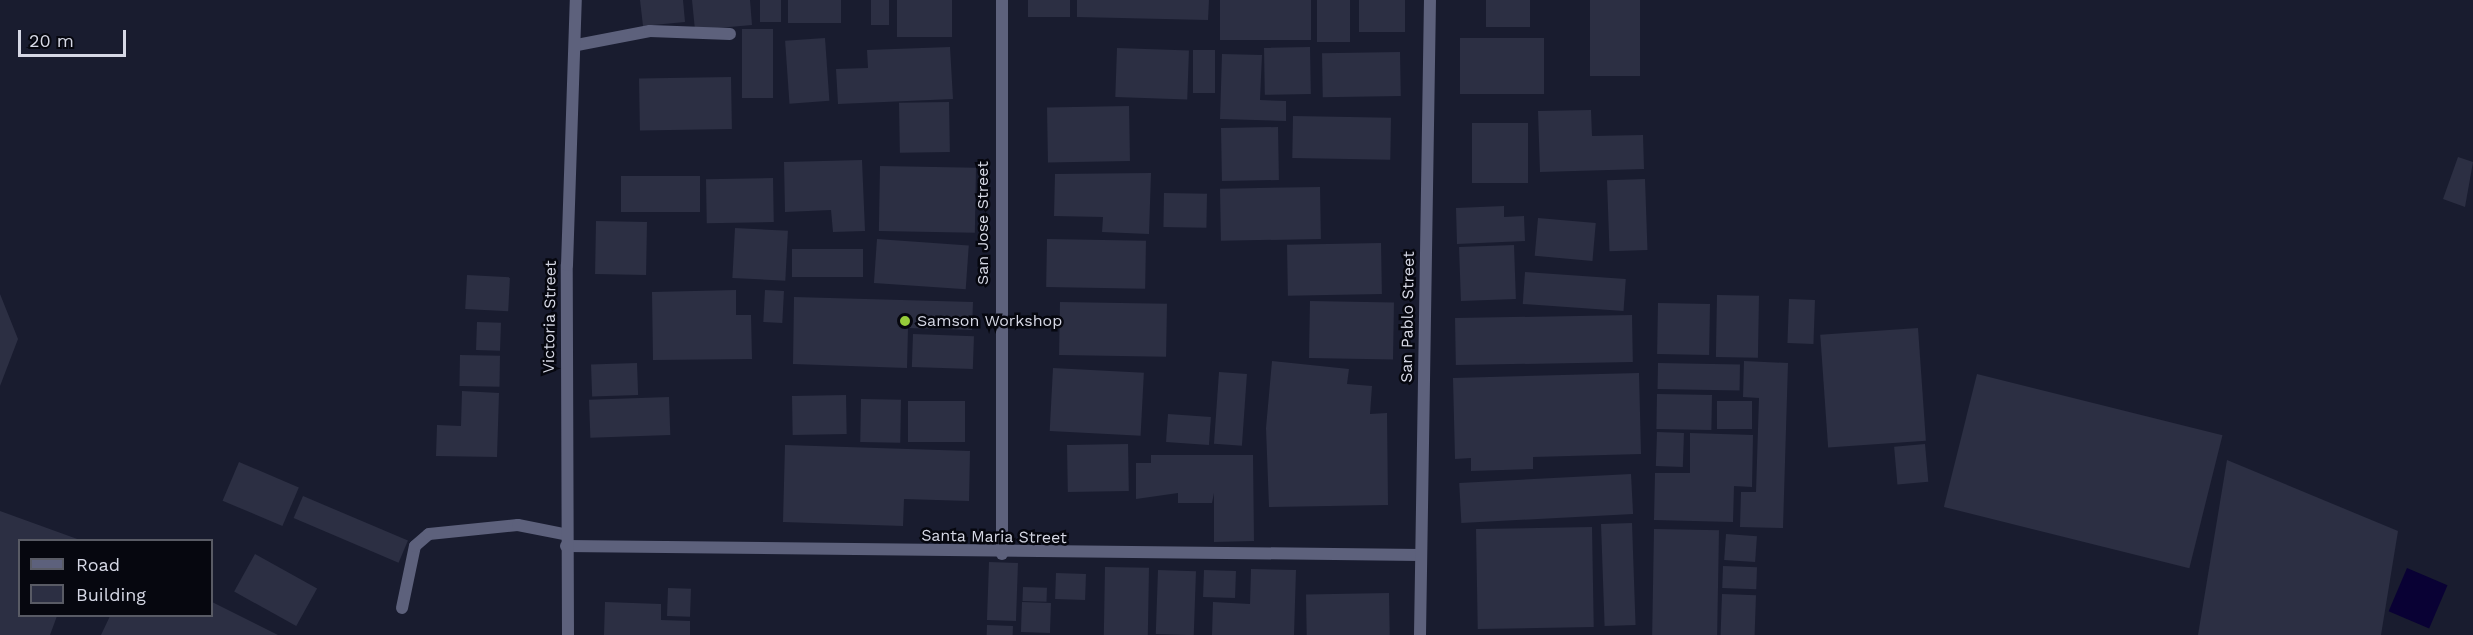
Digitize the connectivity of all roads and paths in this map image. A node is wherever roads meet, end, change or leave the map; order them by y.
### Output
1 (576, 0) edge
2 (1002, 0) edge
3 (1430, 0) edge
4 (730, 34) dead end
5 (577, 45) junction
6 (565, 540) junction
7 (1002, 554) junction
8 (1421, 555) junction
9 (402, 608) dead end
10 (568, 635) edge
11 (1420, 635) edge

1 - 5 street, Victoria Street
2 - 7 street, San Jose Street
3 - 8 street, San Pablo Street
4 - 5 street
5 - 6 street, Victoria Street
6 - 7 street, Santa Maria Street
6 - 9 street, Santa Maria Street
6 - 10 street, Victoria Street
7 - 8 street, Santa Maria Street
8 - 11 street, San Pablo Street

